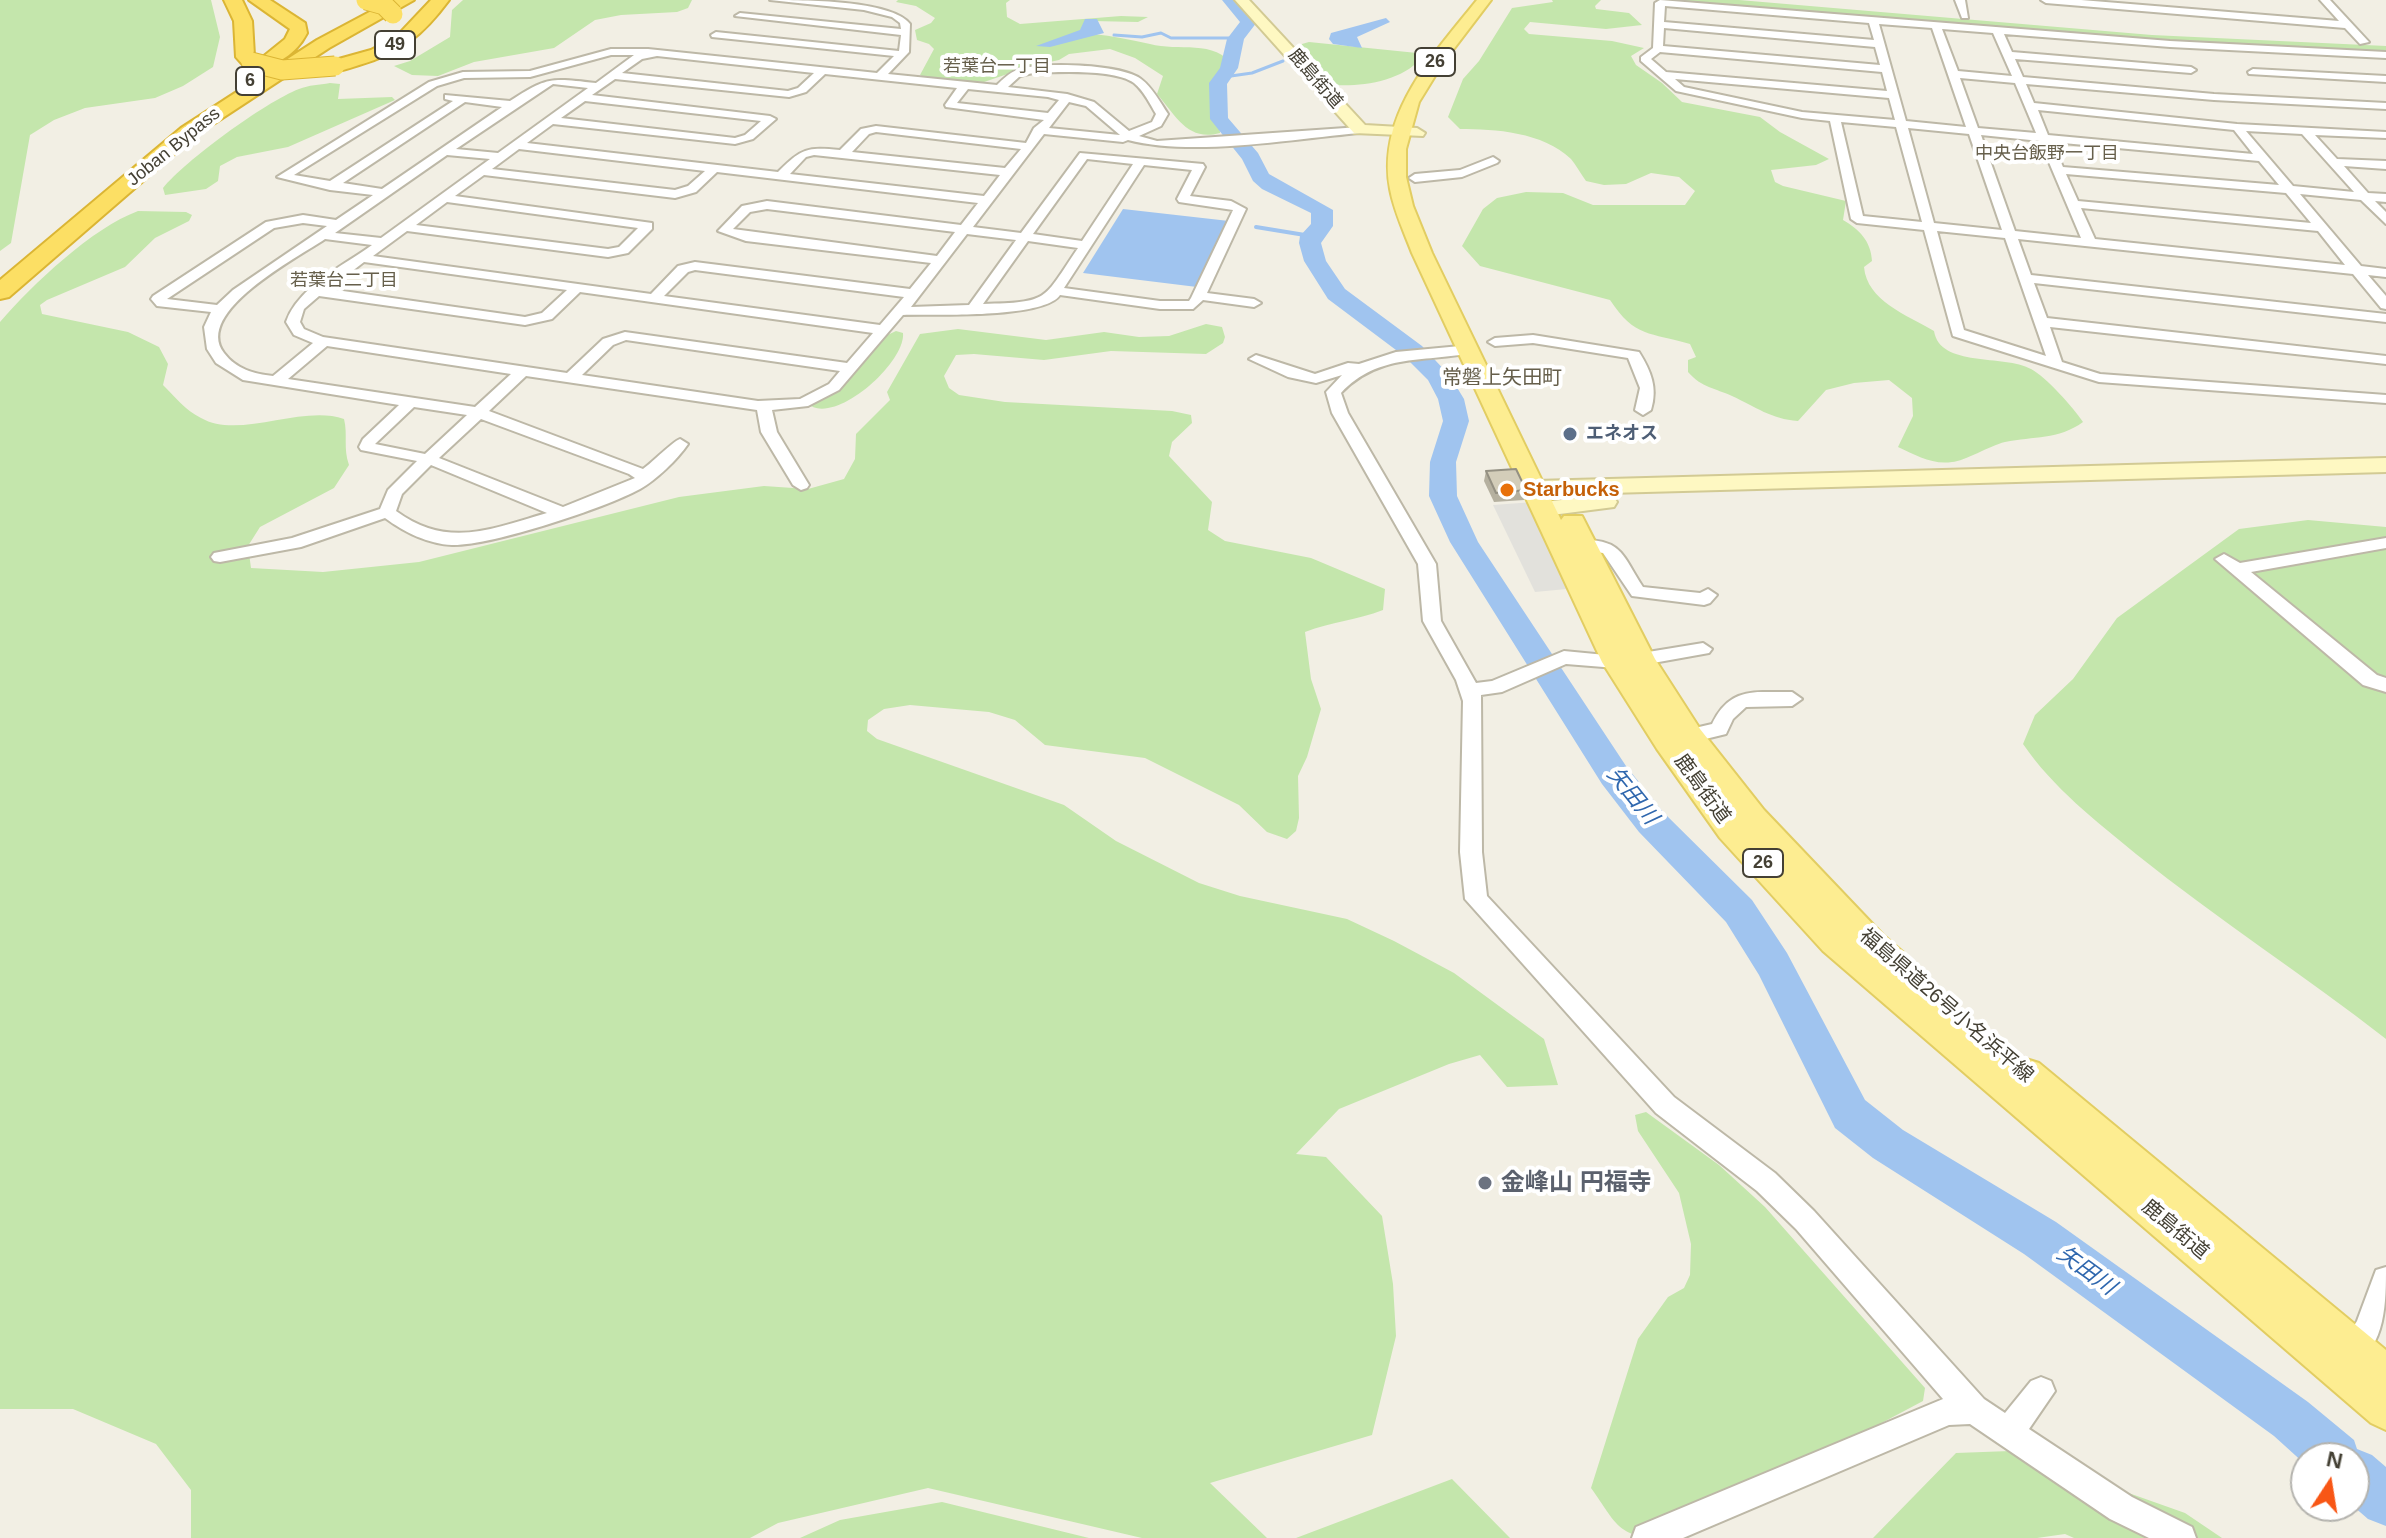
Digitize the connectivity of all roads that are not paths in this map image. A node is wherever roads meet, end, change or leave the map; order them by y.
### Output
1 (233, 0) edge
2 (258, 0) edge
3 (366, 0) edge
4 (440, 0) edge
5 (775, 0) edge
6 (1242, 0) edge
7 (1484, 0) edge
8 (1497, 0) edge
9 (1772, 0) edge
10 (1960, 0) edge
11 (2046, 0) edge
12 (2325, 0) edge
13 (2143, 4) edge
14 (397, 5) edge
15 (751, 8) dead end
16 (740, 16) junction
17 (1965, 16) junction
18 (1873, 20) junction
19 (2153, 20) dead end
20 (1660, 25) junction
21 (1936, 25) junction
22 (2348, 25) junction
23 (1997, 30) junction
24 (905, 32) junction
25 (716, 35) junction
26 (2364, 42) junction
27 (2386, 43) edge
28 (1879, 44) junction
29 (2170, 44) junction
30 (2230, 47) junction
31 (1658, 49) junction
32 (657, 53) junction
33 (903, 54) junction
34 (2007, 55) junction
35 (2386, 55) edge
36 (687, 56) junction
37 (1886, 69) junction
38 (822, 71) junction
39 (2253, 72) junction
40 (1953, 74) junction
41 (611, 75) junction
42 (1665, 75) junction
43 (879, 77) junction
44 (2386, 79) edge
45 (2018, 80) junction
46 (2262, 82) dead end
47 (2202, 83) junction
48 (965, 85) junction
49 (597, 86) junction
50 (1000, 89) junction
51 (2271, 91) dead end
52 (417, 94) junction
53 (1893, 95) junction
54 (581, 97) junction
55 (1067, 97) junction
56 (463, 99) junction
57 (2279, 101) junction
58 (512, 105) junction
59 (2029, 106) junction
60 (2386, 106) edge
61 (2183, 108) junction
62 (1050, 117) junction
63 (1835, 118) junction
64 (551, 120) junction
65 (1900, 124) junction
66 (2237, 127) junction
67 (176, 130) junction
68 (1038, 130) junction
69 (1360, 130) junction
70 (1973, 131) junction
71 (2306, 131) junction
72 (1408, 132) junction
73 (2386, 135) edge
74 (2044, 137) junction
75 (1126, 138) junction
76 (516, 145) junction
77 (1026, 146) junction
78 (445, 151) junction
79 (843, 154) junction
80 (500, 157) junction
81 (2263, 158) junction
82 (1141, 161) junction
83 (1493, 161) dead end
84 (2334, 162) junction
85 (2386, 165) edge
86 (715, 168) junction
87 (2060, 170) junction
88 (481, 171) junction
89 (1006, 172) junction
90 (781, 176) junction
91 (1415, 178) junction
92 (330, 186) junction
93 (2291, 191) junction
94 (384, 193) junction
95 (2365, 196) junction
96 (444, 198) junction
97 (2386, 198) edge
98 (986, 200) junction
99 (2074, 204) junction
100 (2386, 220) edge
101 (339, 224) junction
102 (404, 227) junction
103 (1929, 227) junction
104 (2322, 228) junction
105 (963, 229) junction
106 (323, 235) junction
107 (2010, 236) junction
108 (1026, 237) junction
109 (383, 242) junction
110 (2090, 243) junction
111 (1087, 245) junction
112 (361, 258) junction
113 (940, 260) junction
114 (2357, 271) junction
115 (2386, 273) edge
116 (0, 277) edge
117 (2025, 278) junction
118 (577, 288) junction
119 (316, 291) junction
120 (1058, 291) junction
121 (0, 292) edge
122 (914, 294) junction
123 (1200, 296) junction
124 (654, 298) junction
125 (1254, 303) dead end
126 (2386, 305) edge
127 (218, 309) junction
128 (973, 309) junction
129 (900, 311) junction
130 (2386, 318) edge
131 (2041, 322) junction
132 (884, 330) junction
133 (1528, 334) junction
134 (1553, 337) dead end
135 (324, 341) junction
136 (1483, 346) junction
137 (1618, 347) dead end
138 (1596, 349) junction
139 (1256, 359) dead end
140 (2386, 360) edge
141 (2056, 364) junction
142 (852, 368) junction
143 (1365, 368) junction
144 (524, 370) junction
145 (572, 377) junction
146 (274, 383) junction
147 (2386, 399) edge
148 (410, 402) junction
149 (764, 407) junction
150 (1643, 410) dead end
151 (477, 412) junction
152 (680, 444) dead end
153 (429, 459) junction
154 (2386, 465) edge
155 (644, 476) junction
156 (2386, 479) edge
157 (801, 485) dead end
158 (1550, 498) junction
159 (387, 512) junction
160 (560, 512) junction
161 (2386, 543) edge
162 (1584, 545) junction
163 (220, 557) dead end
164 (1708, 595) dead end
165 (1703, 649) dead end
166 (1629, 660) junction
167 (2386, 685) edge
168 (1470, 690) junction
169 (1792, 699) dead end
170 (1689, 736) junction
171 (2386, 1280) edge
172 (2353, 1350) junction
173 (2386, 1377) edge
174 (2041, 1391) dead end
175 (2386, 1408) edge
176 (1974, 1409) junction
177 (2009, 1431) junction
178 (1647, 1538) edge
179 (2181, 1538) edge

1 - 4 highway, 49, bridge
2 - 67 highway
3 - 14 highway, 49, bridge
5 - 24 street
6 - 69 street, 鹿島街道
7 - 72 main road, 26
8 - 72 main road, 福島県道26号小名浜平線 / 26
9 - 17 street
10 - 17 street
11 - 13 street
12 - 22 street
13 - 19 street
13 - 22 street
14 - 67 highway, Joban Bypass / 6
14 - 121 highway, Joban Bypass / 49
15 - 16 street
16 - 24 street
16 - 25 street
17 - 26 street
18 - 20 street
18 - 21 street
18 - 28 street
20 - 28 street
20 - 31 street
21 - 23 street
21 - 40 street
22 - 26 street
23 - 29 street
23 - 34 street
24 - 33 street
25 - 33 street
25 - 36 street
26 - 27 street
28 - 37 street
29 - 30 street
29 - 47 street
30 - 35 street
30 - 39 street
31 - 37 street
31 - 42 street
32 - 36 street
32 - 41 street
32 - 52 street
33 - 43 street
34 - 45 street
34 - 47 street
36 - 38 street
37 - 53 street
38 - 41 street
38 - 43 street
39 - 44 street
39 - 46 street
40 - 45 street
40 - 70 street
41 - 49 street
42 - 53 street
42 - 63 street
43 - 48 street
45 - 59 street
45 - 61 street
47 - 57 street
47 - 61 street
48 - 50 street
48 - 62 street
49 - 54 street
49 - 58 street
50 - 55 street
50 - 75 street
51 - 57 street
52 - 56 street
52 - 92 street
53 - 65 street
54 - 64 street
54 - 64 street
55 - 62 street
55 - 75 street
56 - 58 street
56 - 92 street
57 - 60 street
58 - 78 street
59 - 61 street
59 - 74 street
61 - 66 street
62 - 68 street
63 - 65 street
63 - 103 street
64 - 76 street
65 - 70 street
65 - 103 street
66 - 71 street
66 - 81 street
67 - 116 highway, Joban Bypass / 6
68 - 75 street
68 - 77 street
69 - 72 street
69 - 75 street
70 - 74 street
70 - 107 street
71 - 73 street
71 - 84 street
72 - 91 main road, 福島県道26号小名浜平線 / 26
72 - 136 main road, 鹿島街道 / 26
74 - 81 street
74 - 87 street
76 - 80 street
76 - 86 street
77 - 79 street
77 - 89 street
78 - 80 street
78 - 94 street
79 - 89 street
79 - 90 street
80 - 88 street
81 - 93 street
82 - 108 street
82 - 111 street
82 - 123 street
83 - 91 street
84 - 85 street
84 - 95 street
86 - 88 street
86 - 90 street
87 - 93 street
87 - 99 street
88 - 96 street
89 - 98 street
90 - 98 street
91 - 158 main road, 福島県道26号小名浜平線 / 26
92 - 94 street
93 - 95 street
93 - 104 street
94 - 101 street
95 - 97 street
95 - 100 street
96 - 102 street
96 - 102 street
98 - 105 street
99 - 104 street
99 - 110 street
101 - 106 street
101 - 127 street
102 - 109 street
103 - 107 street
103 - 141 street
104 - 114 street
105 - 108 street
105 - 113 street
105 - 113 street
106 - 109 street
106 - 127 street
107 - 110 street
107 - 117 street
108 - 111 street
108 - 128 street
109 - 112 street
110 - 114 street
111 - 120 street
112 - 118 street
112 - 119 street
113 - 122 street
114 - 115 street
114 - 126 street
117 - 130 street
117 - 131 street
118 - 119 street
118 - 124 street
119 - 135 street
120 - 123 street
120 - 128 street
122 - 124 street
122 - 129 street
123 - 125 street
124 - 132 street
127 - 146 street
128 - 129 street
129 - 132 street
131 - 140 street
131 - 141 street
132 - 142 street
133 - 134 street
133 - 136 street
133 - 138 street
135 - 144 street
135 - 146 street
136 - 143 street
136 - 158 main road, 鹿島街道 / 26
137 - 138 street
138 - 150 street
139 - 143 street
141 - 147 street
142 - 145 street
142 - 149 street
143 - 168 street
144 - 145 street
144 - 151 street
145 - 149 street
146 - 148 street
148 - 151 street
148 - 153 street
149 - 157 street
151 - 153 street
151 - 155 street
152 - 155 street
153 - 159 street
153 - 160 street
154 - 158 street
155 - 160 street
156 - 158 street
158 - 162 main road, 福島県道26号小名浜平線 / 26
158 - 166 main road, 鹿島街道 / 26
159 - 160 street
159 - 163 street
161 - 167 street
162 - 164 street
162 - 166 main road, 福島県道26号小名浜平線 / 26
165 - 166 street
166 - 168 street
166 - 170 main road, 福島県道26号小名浜平線 / 26
166 - 175 main road, 鹿島街道 / 26
168 - 176 street
169 - 170 street
170 - 172 main road, 福島県道26号小名浜平線 / 26
171 - 172 street
172 - 173 main road, 福島県道26号小名浜平線 / 26
174 - 177 street
176 - 177 street
176 - 178 street
177 - 179 street

